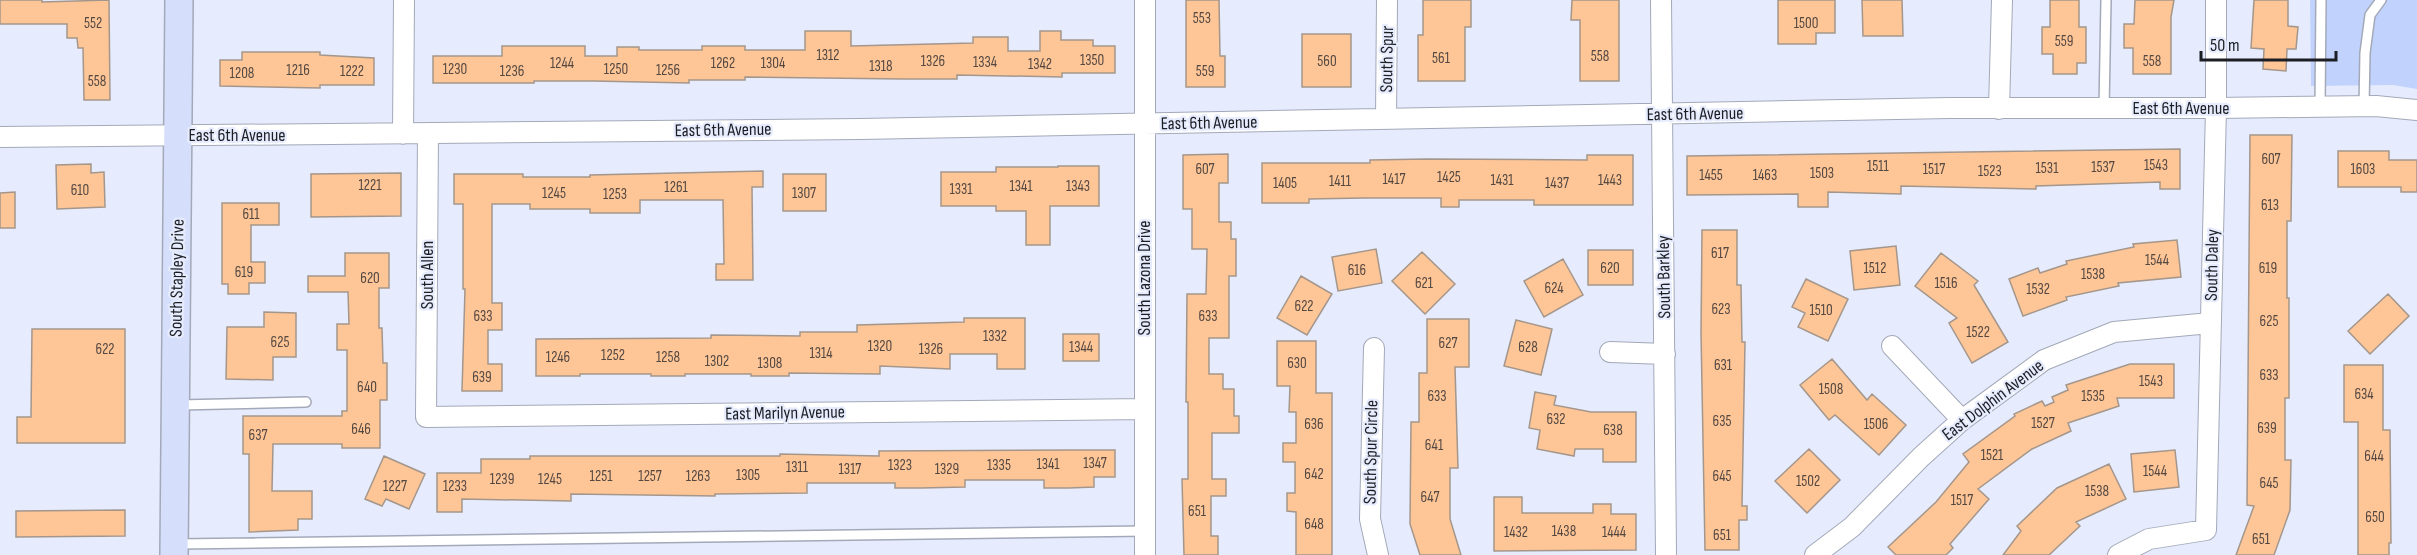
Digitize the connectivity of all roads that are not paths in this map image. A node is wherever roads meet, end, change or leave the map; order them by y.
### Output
1 (179, 0) edge
2 (404, 0) edge
3 (1145, 0) edge
4 (1387, 0) edge
5 (1661, 0) edge
6 (2002, 0) edge
7 (2106, 0) edge
8 (2216, 0) edge
9 (2321, 0) edge
10 (2381, 0) edge
11 (2364, 106) junction
12 (2320, 107) junction
13 (2216, 108) junction
14 (1999, 109) junction
15 (2104, 109) junction
16 (2417, 110) edge
17 (1661, 115) junction
18 (1386, 119) junction
19 (1144, 124) junction
20 (428, 133) junction
21 (403, 134) junction
22 (178, 136) junction
23 (0, 137) edge
24 (2210, 322) junction
25 (1892, 346) dead end
26 (1374, 348) dead end
27 (1610, 352) dead end
28 (1665, 354) junction
29 (306, 402) dead end
30 (176, 405) junction
31 (1145, 410) junction
32 (426, 417) joint
33 (1962, 420) junction
34 (1146, 531) junction
35 (174, 550) edge
36 (1145, 555) edge
37 (1378, 555) edge
38 (1666, 555) edge
39 (1815, 555) edge
40 (2118, 555) edge

1 - 22 main road, South Stapley Drive
2 - 21 street
3 - 19 street, South Lazona Drive
4 - 18 street, South Spur
5 - 17 street, South Barkley
6 - 14 street
7 - 15 lane
8 - 13 street, South Daley
9 - 12 lane
10 - 11 lane
11 - 12 street, East 6th Avenue
11 - 16 street, East 6th Avenue
12 - 13 street, East 6th Avenue
13 - 15 street, East 6th Avenue
13 - 24 street, South Daley
14 - 15 street, East 6th Avenue
14 - 17 street, East 6th Avenue
17 - 18 street, East 6th Avenue
17 - 28 street, South Barkley
18 - 19 street, East 6th Avenue
19 - 20 street, East 6th Avenue
19 - 31 street, South Lazona Drive
20 - 21 street, East 6th Avenue
20 - 32 street, South Allen
21 - 22 street, East 6th Avenue
22 - 23 street, East 6th Avenue
22 - 30 main road, South Stapley Drive
24 - 33 street, East Dolphin Avenue
24 - 40 street, South Daley
25 - 33 street
26 - 37 street, South Spur Circle
27 - 28 street
28 - 38 street, South Barkley
29 - 30 lane
30 - 35 main road, South Stapley Drive
31 - 32 street, East Marilyn Avenue
31 - 34 street, South Lazona Drive
33 - 39 street, East Dolphin Avenue
34 - 35 lane
34 - 36 street, South Lazona Drive

